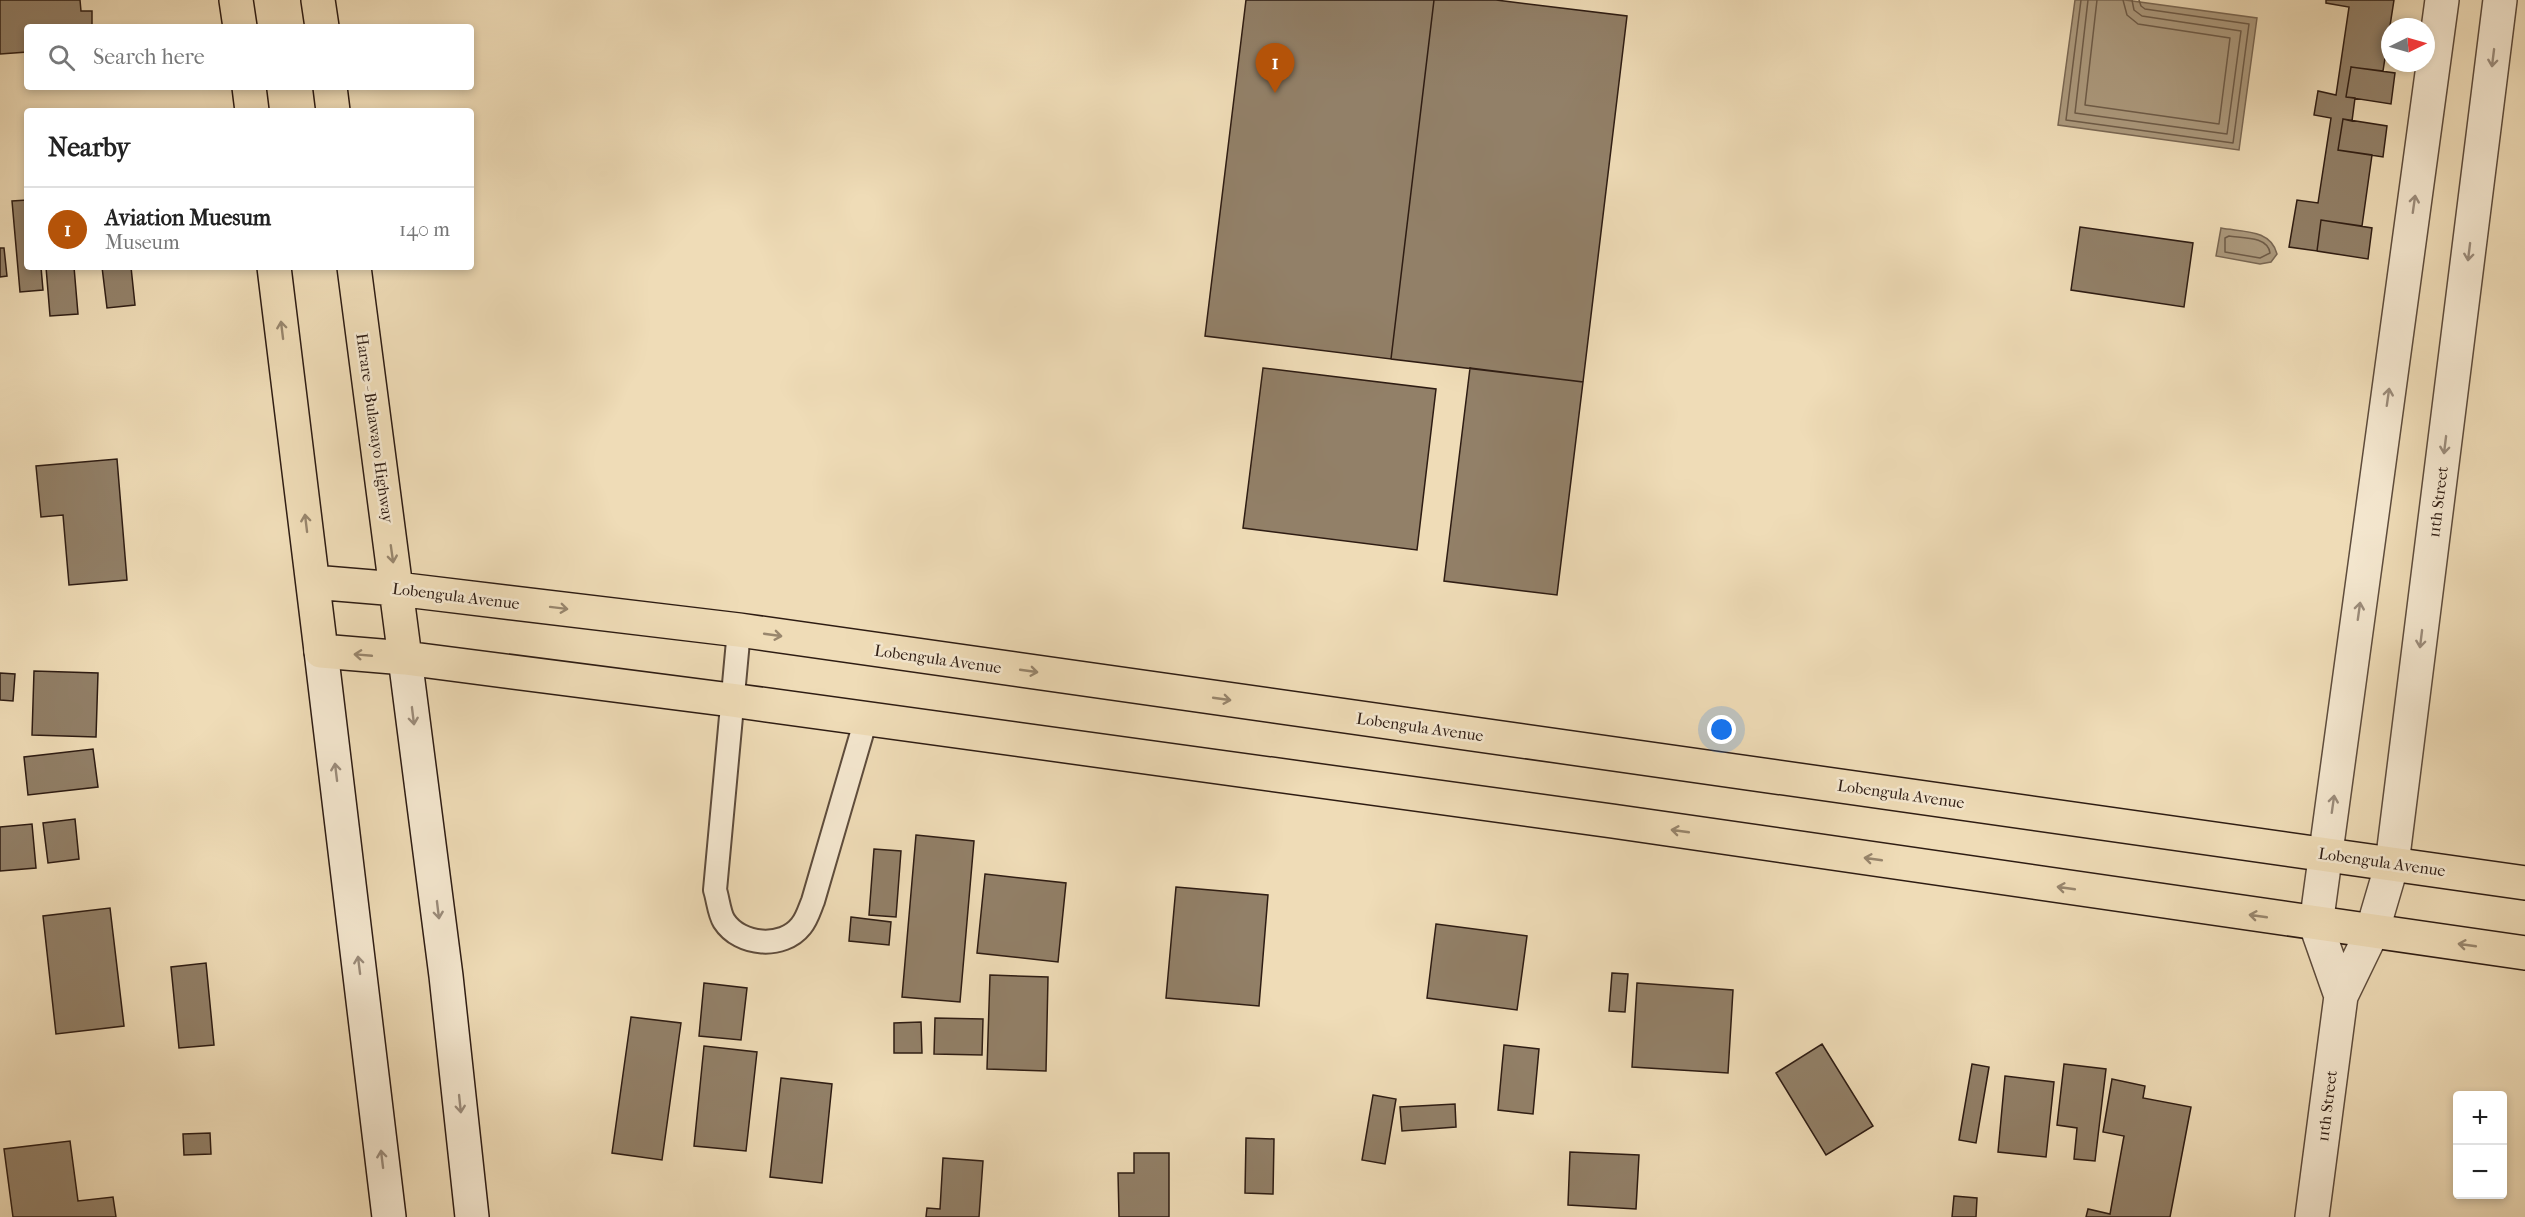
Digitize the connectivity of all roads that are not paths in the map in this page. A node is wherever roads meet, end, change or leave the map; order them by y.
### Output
1 (236, 0) edge
2 (318, 0) edge
3 (2442, 0) edge
4 (2500, 0) edge
5 (240, 24) edge
6 (322, 24) edge
7 (249, 90) edge
8 (330, 90) edge
9 (252, 108) edge
10 (333, 108) edge
11 (274, 270) edge
12 (354, 270) edge
13 (313, 582) junction
14 (396, 589) junction
15 (739, 630) junction
16 (321, 651) junction
17 (405, 658) junction
18 (731, 700) junction
19 (866, 719) junction
20 (2326, 855) junction
21 (2392, 864) junction
22 (2525, 883) edge
23 (2316, 925) junction
24 (2372, 933) junction
25 (2525, 953) edge
26 (2341, 996) junction
27 (389, 1217) edge
28 (472, 1217) edge
29 (2312, 1217) edge

1 - 5 highway
2 - 6 highway
20 -> 3 street, 11th Street
4 -> 21 street, 11th Street
7 - 9 highway
8 - 10 highway
13 -> 11 highway
12 -> 14 highway, Harare - Bulawayo Highway
13 - 14 highway, Lobengula Avenue
13 - 16 highway
14 -> 15 highway, Lobengula Avenue
14 - 17 highway, Harare - Bulawayo Highway
15 - 18 lane
15 -> 20 highway, Lobengula Avenue
17 -> 16 highway
27 -> 16 street
17 - 18 highway
17 -> 28 street
18 - 19 highway
18 - 19 lane
23 -> 19 highway
20 - 21 highway, Lobengula Avenue
20 - 23 street, 11th Street
21 - 22 highway, Lobengula Avenue
21 - 24 street, 11th Street
23 - 24 highway
23 - 26 street, 11th Street
25 -> 24 highway
24 - 26 street, 11th Street
26 - 29 street, 11th Street

